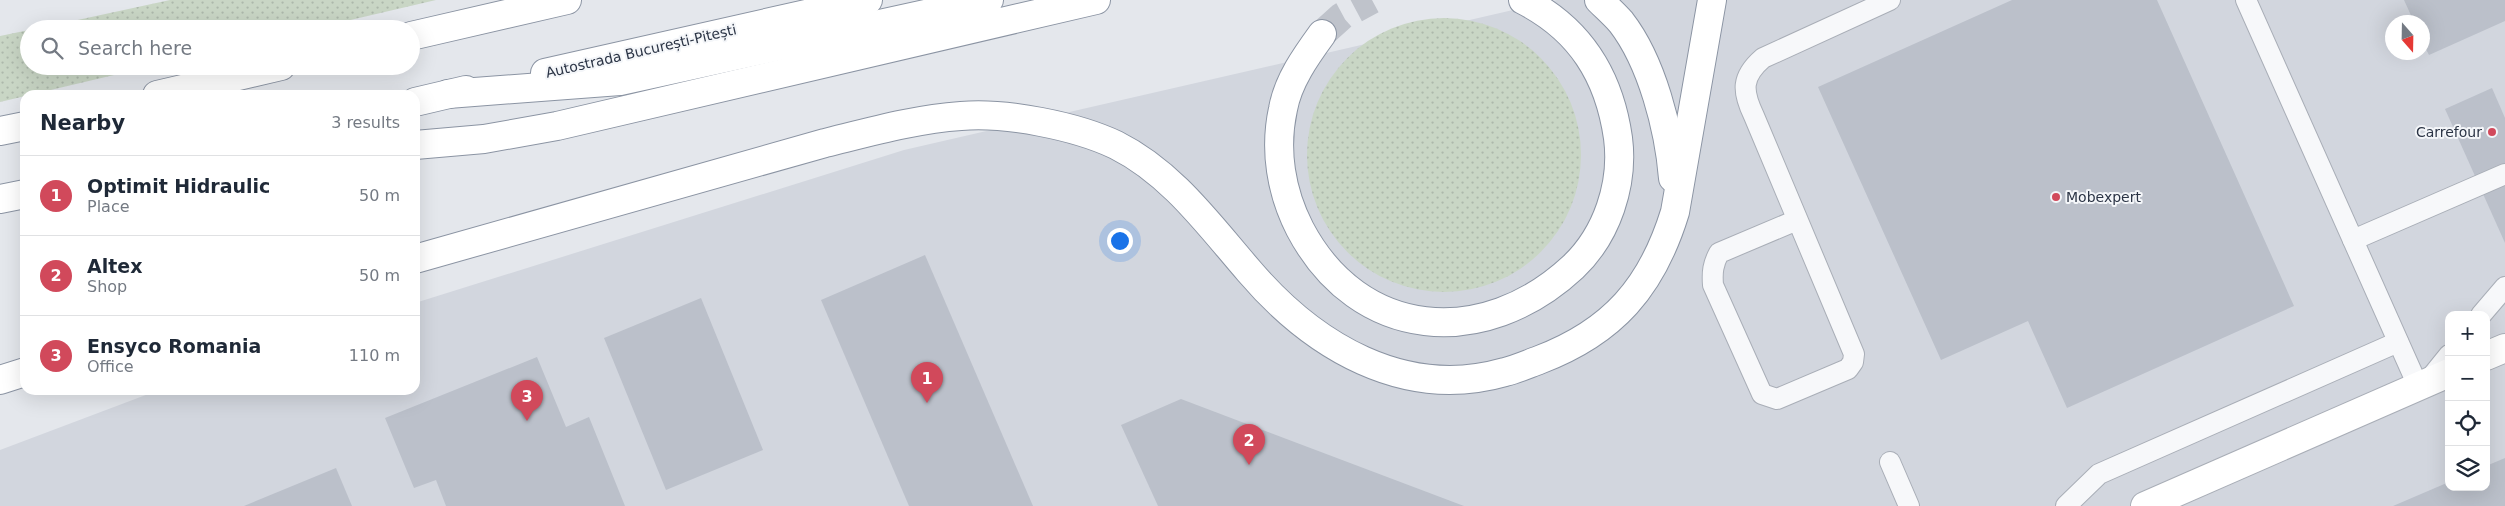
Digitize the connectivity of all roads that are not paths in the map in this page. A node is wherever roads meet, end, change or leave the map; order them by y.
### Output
1 (567, 0) edge
2 (868, 0) edge
3 (989, 0) edge
4 (1096, 0) edge
5 (1523, 0) edge
6 (1599, 0) edge
7 (1712, 0) edge
8 (1890, 0) edge
9 (2246, 0) edge
10 (420, 34) edge
11 (1322, 34) tunnel mouth
12 (243, 75) edge
13 (178, 90) edge
14 (448, 94) junction
15 (420, 101) edge
16 (20, 127) edge
17 (0, 132) edge
18 (420, 145) edge
19 (2505, 174) edge
20 (20, 195) edge
21 (0, 199) edge
22 (1675, 212) junction
23 (1797, 220) junction
24 (2353, 240) junction
25 (420, 258) edge
26 (2505, 287) edge
27 (2485, 311) edge
28 (2398, 342) junction
29 (2505, 348) edge
30 (2490, 354) edge
31 (2448, 356) edge
32 (20, 374) edge
33 (0, 380) edge
34 (2431, 380) edge
35 (1890, 462) dead end
36 (1909, 506) edge
37 (2066, 506) edge
38 (2145, 506) edge

1 - 10 main road
2 - 14 main road, Autostrada București-Pitești
3 - 14 main road
4 - 18 main road
5 - 11 main road
6 - 22 main road
7 - 22 main road
8 - 23 lane
9 - 24 lane
12 - 13 main road
14 - 15 main road, Autostrada București-Pitești
16 - 17 main road
19 - 24 lane
20 - 21 main road
22 - 25 main road
23 - 23 lane
24 - 28 lane
26 - 27 lane
28 - 34 lane
28 - 37 lane
29 - 30 main road
31 - 34 lane
32 - 33 main road
34 - 38 main road
35 - 36 lane

